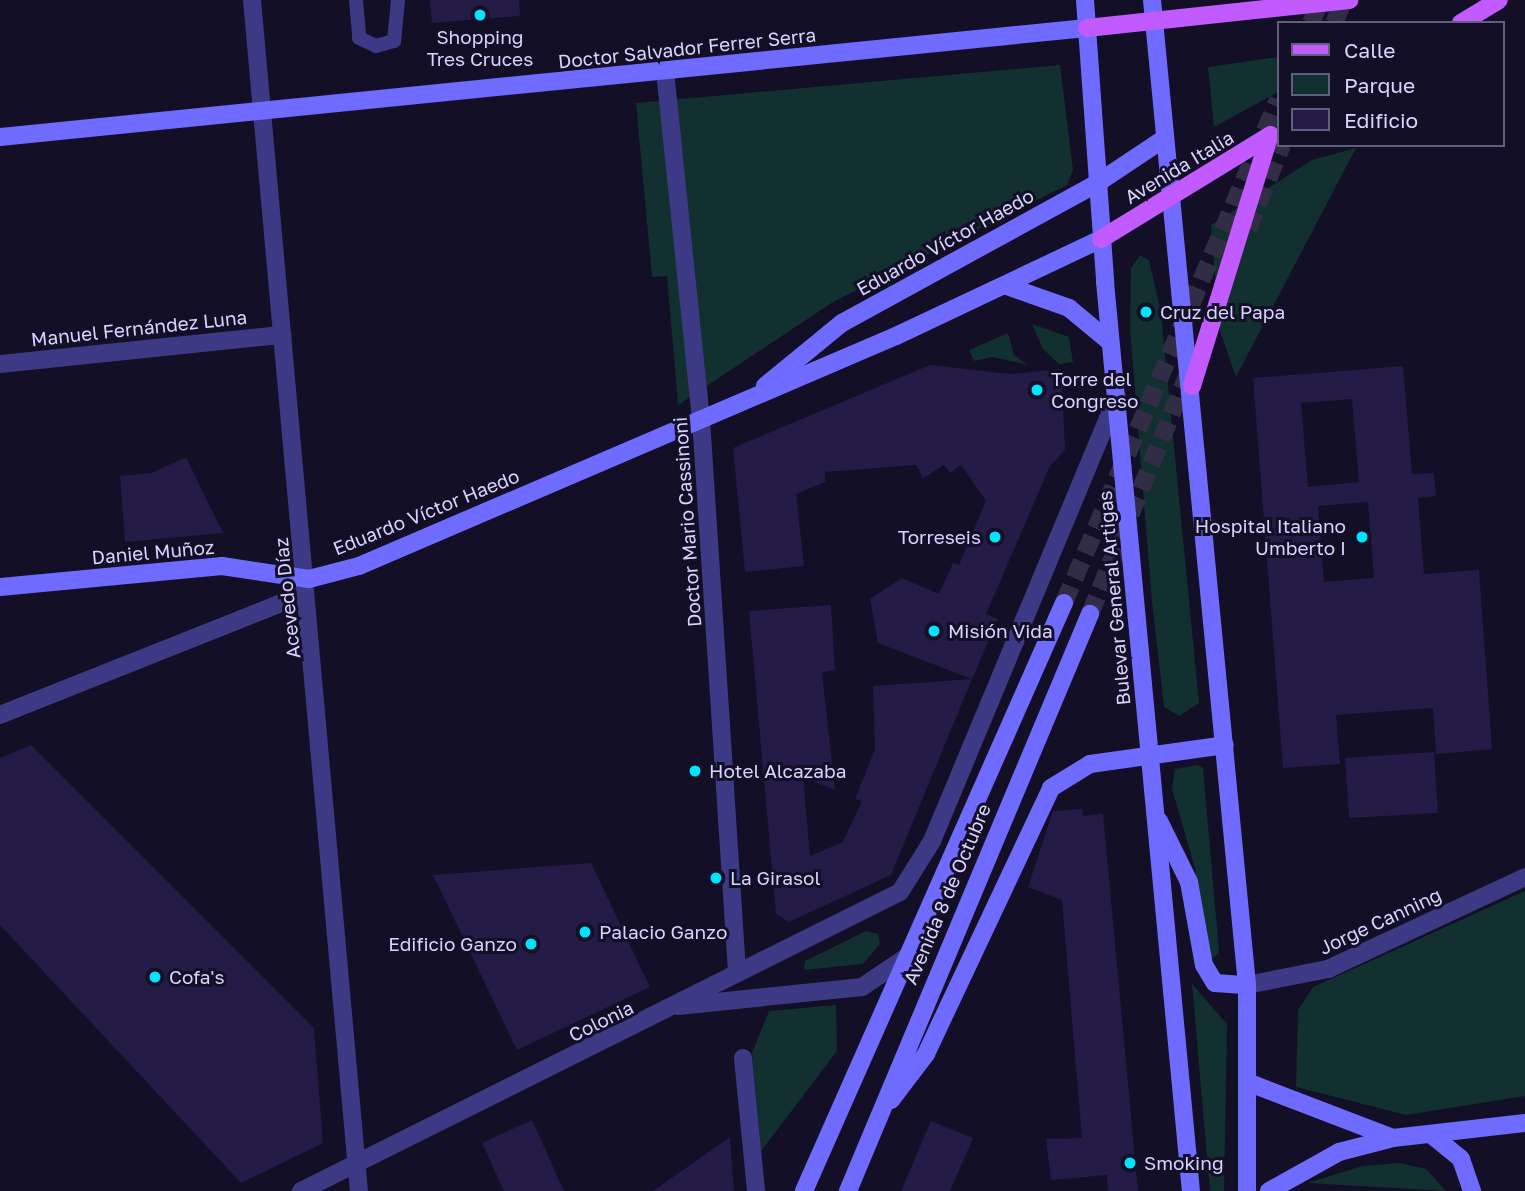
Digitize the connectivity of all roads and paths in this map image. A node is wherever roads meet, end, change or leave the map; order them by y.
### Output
1 (252, 0) edge
2 (356, 0) edge
3 (398, 0) edge
4 (1084, 0) edge
5 (1152, 0) edge
6 (1350, 0) edge
7 (1499, 0) edge
8 (1464, 21) edge
9 (1155, 22) junction
10 (1087, 28) junction
11 (665, 71) junction
12 (264, 112) junction
13 (1274, 134) edge
14 (0, 137) edge
15 (1165, 138) junction
16 (1096, 184) junction
17 (1170, 196) junction
18 (1101, 239) junction
19 (1007, 286) junction
20 (283, 335) junction
21 (1110, 342) junction
22 (0, 363) edge
23 (1192, 386) junction
24 (753, 396) junction
25 (1116, 397) junction
26 (701, 419) junction
27 (309, 579) junction
28 (0, 587) edge
29 (1064, 603) tunnel mouth
30 (1090, 614) tunnel mouth
31 (0, 715) edge
32 (1225, 745) junction
33 (1150, 755) junction
34 (1157, 818) junction
35 (1525, 877) edge
36 (912, 878) joint
37 (914, 951) junction
38 (737, 971) junction
39 (1247, 985) junction
40 (678, 1006) junction
41 (743, 1058) dead end
42 (1247, 1082) junction
43 (883, 1112) junction
44 (1525, 1122) edge
45 (1433, 1136) junction
46 (1393, 1138) junction
47 (357, 1165) junction
48 (301, 1191) edge
49 (359, 1191) edge
50 (756, 1191) edge
51 (804, 1191) edge
52 (848, 1191) edge
53 (1191, 1191) edge
54 (1247, 1191) edge
55 (1269, 1191) edge
56 (1472, 1191) edge

1 - 12 street, Acevedo Díaz
2 - 3 lane
4 - 10 main road, Bulevar General Artigas
5 - 9 main road
6 - 9 main road
7 - 8 main road
9 - 10 main road
9 - 15 main road
10 - 11 main road, Doctor Salvador Ferrer Serra
10 - 16 main road, Bulevar General Artigas
11 - 12 main road, Doctor Salvador Ferrer Serra
11 - 26 street, Doctor Mario Cassinoni
12 - 14 main road, Doctor Salvador Ferrer Serra
12 - 20 street, Acevedo Díaz
13 - 17 main road, Avenida Italia
13 - 23 main road
15 - 16 main road, Eduardo Víctor Haedo
15 - 17 main road
16 - 18 main road, Bulevar General Artigas
16 - 24 main road, Eduardo Víctor Haedo
17 - 18 main road, Avenida Italia
17 - 23 main road
18 - 19 main road, Eduardo Víctor Haedo
18 - 21 main road, Bulevar General Artigas
19 - 21 main road
19 - 24 main road, Eduardo Víctor Haedo
20 - 22 street, Manuel Fernández Luna
20 - 27 street, Acevedo Díaz
21 - 25 main road, Bulevar General Artigas
23 - 32 main road
24 - 26 main road, Eduardo Víctor Haedo
25 - 33 main road, Bulevar General Artigas
25 - 36 street, Avenida 8 de Octubre
26 - 27 main road, Eduardo Víctor Haedo
26 - 38 street, Doctor Mario Cassinoni
27 - 28 main road, Daniel Muñoz
27 - 31 street, Eduardo Víctor Haedo
27 - 47 street, Acevedo Díaz
29 - 37 main road, Avenida 8 de Octubre
30 - 43 main road, Avenida 8 de Octubre
32 - 33 main road
32 - 39 main road
33 - 34 main road, Bulevar General Artigas
33 - 43 main road
34 - 39 main road
34 - 53 main road, Bulevar General Artigas
35 - 39 street, Jorge Canning
36 - 38 street, Colonia
37 - 40 street, Avenida 8 de Octubre
37 - 51 main road, Avenida 8 de Octubre
38 - 40 street, Colonia
39 - 42 main road
40 - 47 street, Colonia
41 - 50 street
42 - 46 main road
42 - 54 main road
43 - 52 main road, Avenida 8 de Octubre
44 - 45 main road
45 - 46 main road
45 - 56 main road
46 - 55 main road
47 - 48 street, Colonia
47 - 49 street, Acevedo Díaz

